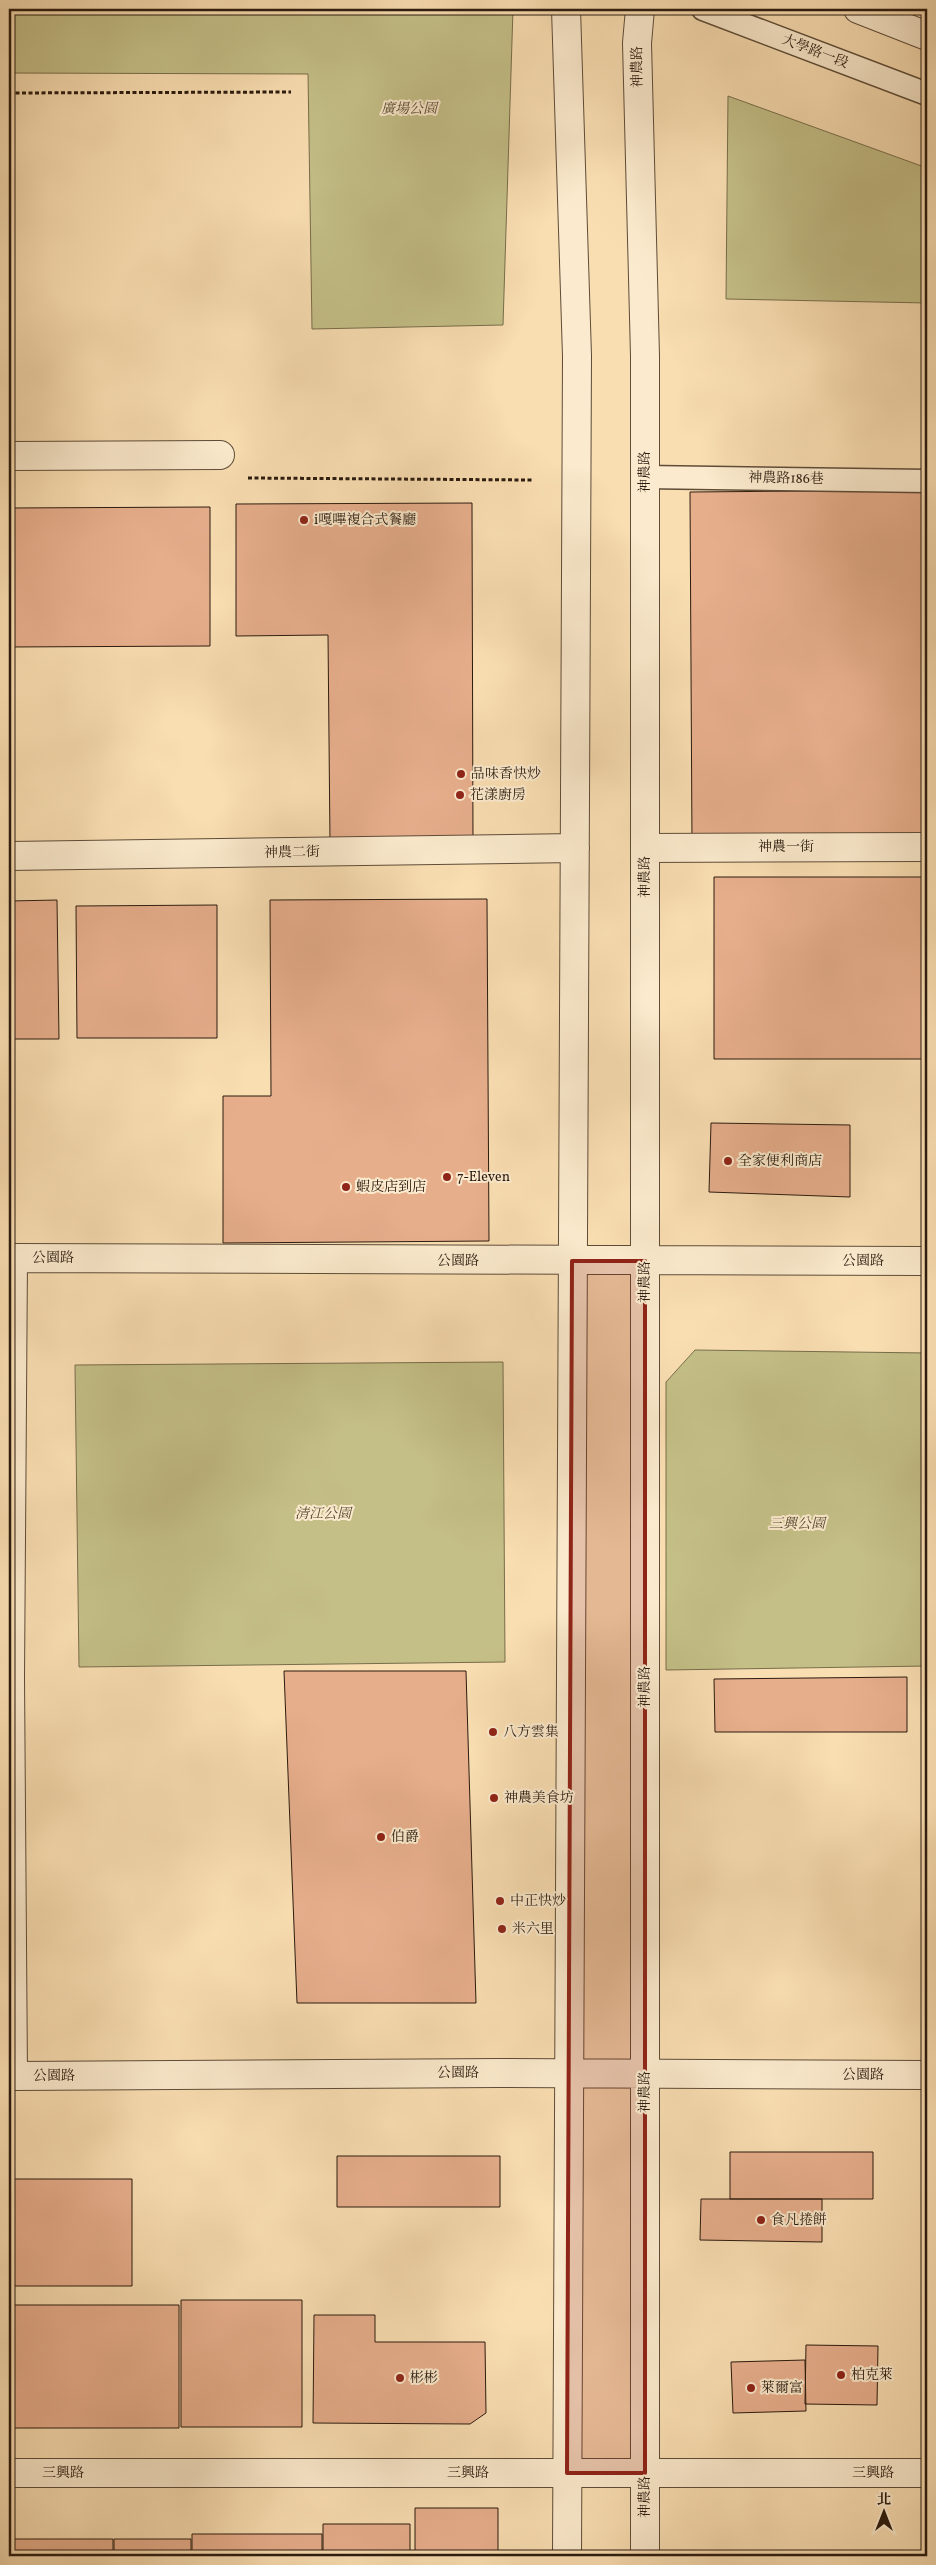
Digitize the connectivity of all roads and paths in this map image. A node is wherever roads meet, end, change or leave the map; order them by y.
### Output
1 (20, 9) edge
2 (566, 9) edge
3 (640, 9) edge
4 (703, 9) edge
5 (858, 9) edge
6 (9, 11) edge
7 (927, 36) edge
8 (291, 92) dead end
9 (9, 93) edge
10 (927, 94) edge
11 (220, 455) dead end
12 (9, 456) edge
13 (645, 477) junction
14 (239, 478) dead end
15 (532, 480) dead end
16 (927, 480) edge
17 (927, 846) edge
18 (575, 848) junction
19 (645, 848) junction
20 (9, 856) edge
21 (11, 1256) edge
22 (572, 1261) junction
23 (645, 1261) junction
24 (927, 1261) edge
25 (9, 1678) edge
26 (569, 2074) junction
27 (645, 2074) junction
28 (927, 2075) edge
29 (9, 2473) edge
30 (567, 2473) junction
31 (645, 2473) junction
32 (927, 2473) edge
33 (567, 2556) edge
34 (645, 2556) edge

1 - 6 path
2 - 18 street
3 - 13 street, 神農路
4 - 10 lane, 大學路一段
5 - 7 street
8 - 9 path
11 - 12 street
13 - 16 lane, 神農路186巷
13 - 19 street, 神農路
14 - 15 path
17 - 19 street, 神農一街
18 - 20 street, 神農二街
18 - 22 street
19 - 23 street, 神農路
21 - 22 street, 公園路
21 - 25 street, 公園路
22 - 23 street, 公園路
22 - 26 street
23 - 24 street, 公園路
23 - 27 street, 神農路
25 - 26 street, 公園路
26 - 27 street, 公園路
26 - 30 street
27 - 28 street, 公園路
27 - 31 street, 神農路
29 - 30 street, 三興路
30 - 31 street, 三興路
30 - 33 street
31 - 32 street, 三興路
31 - 34 street, 神農路

